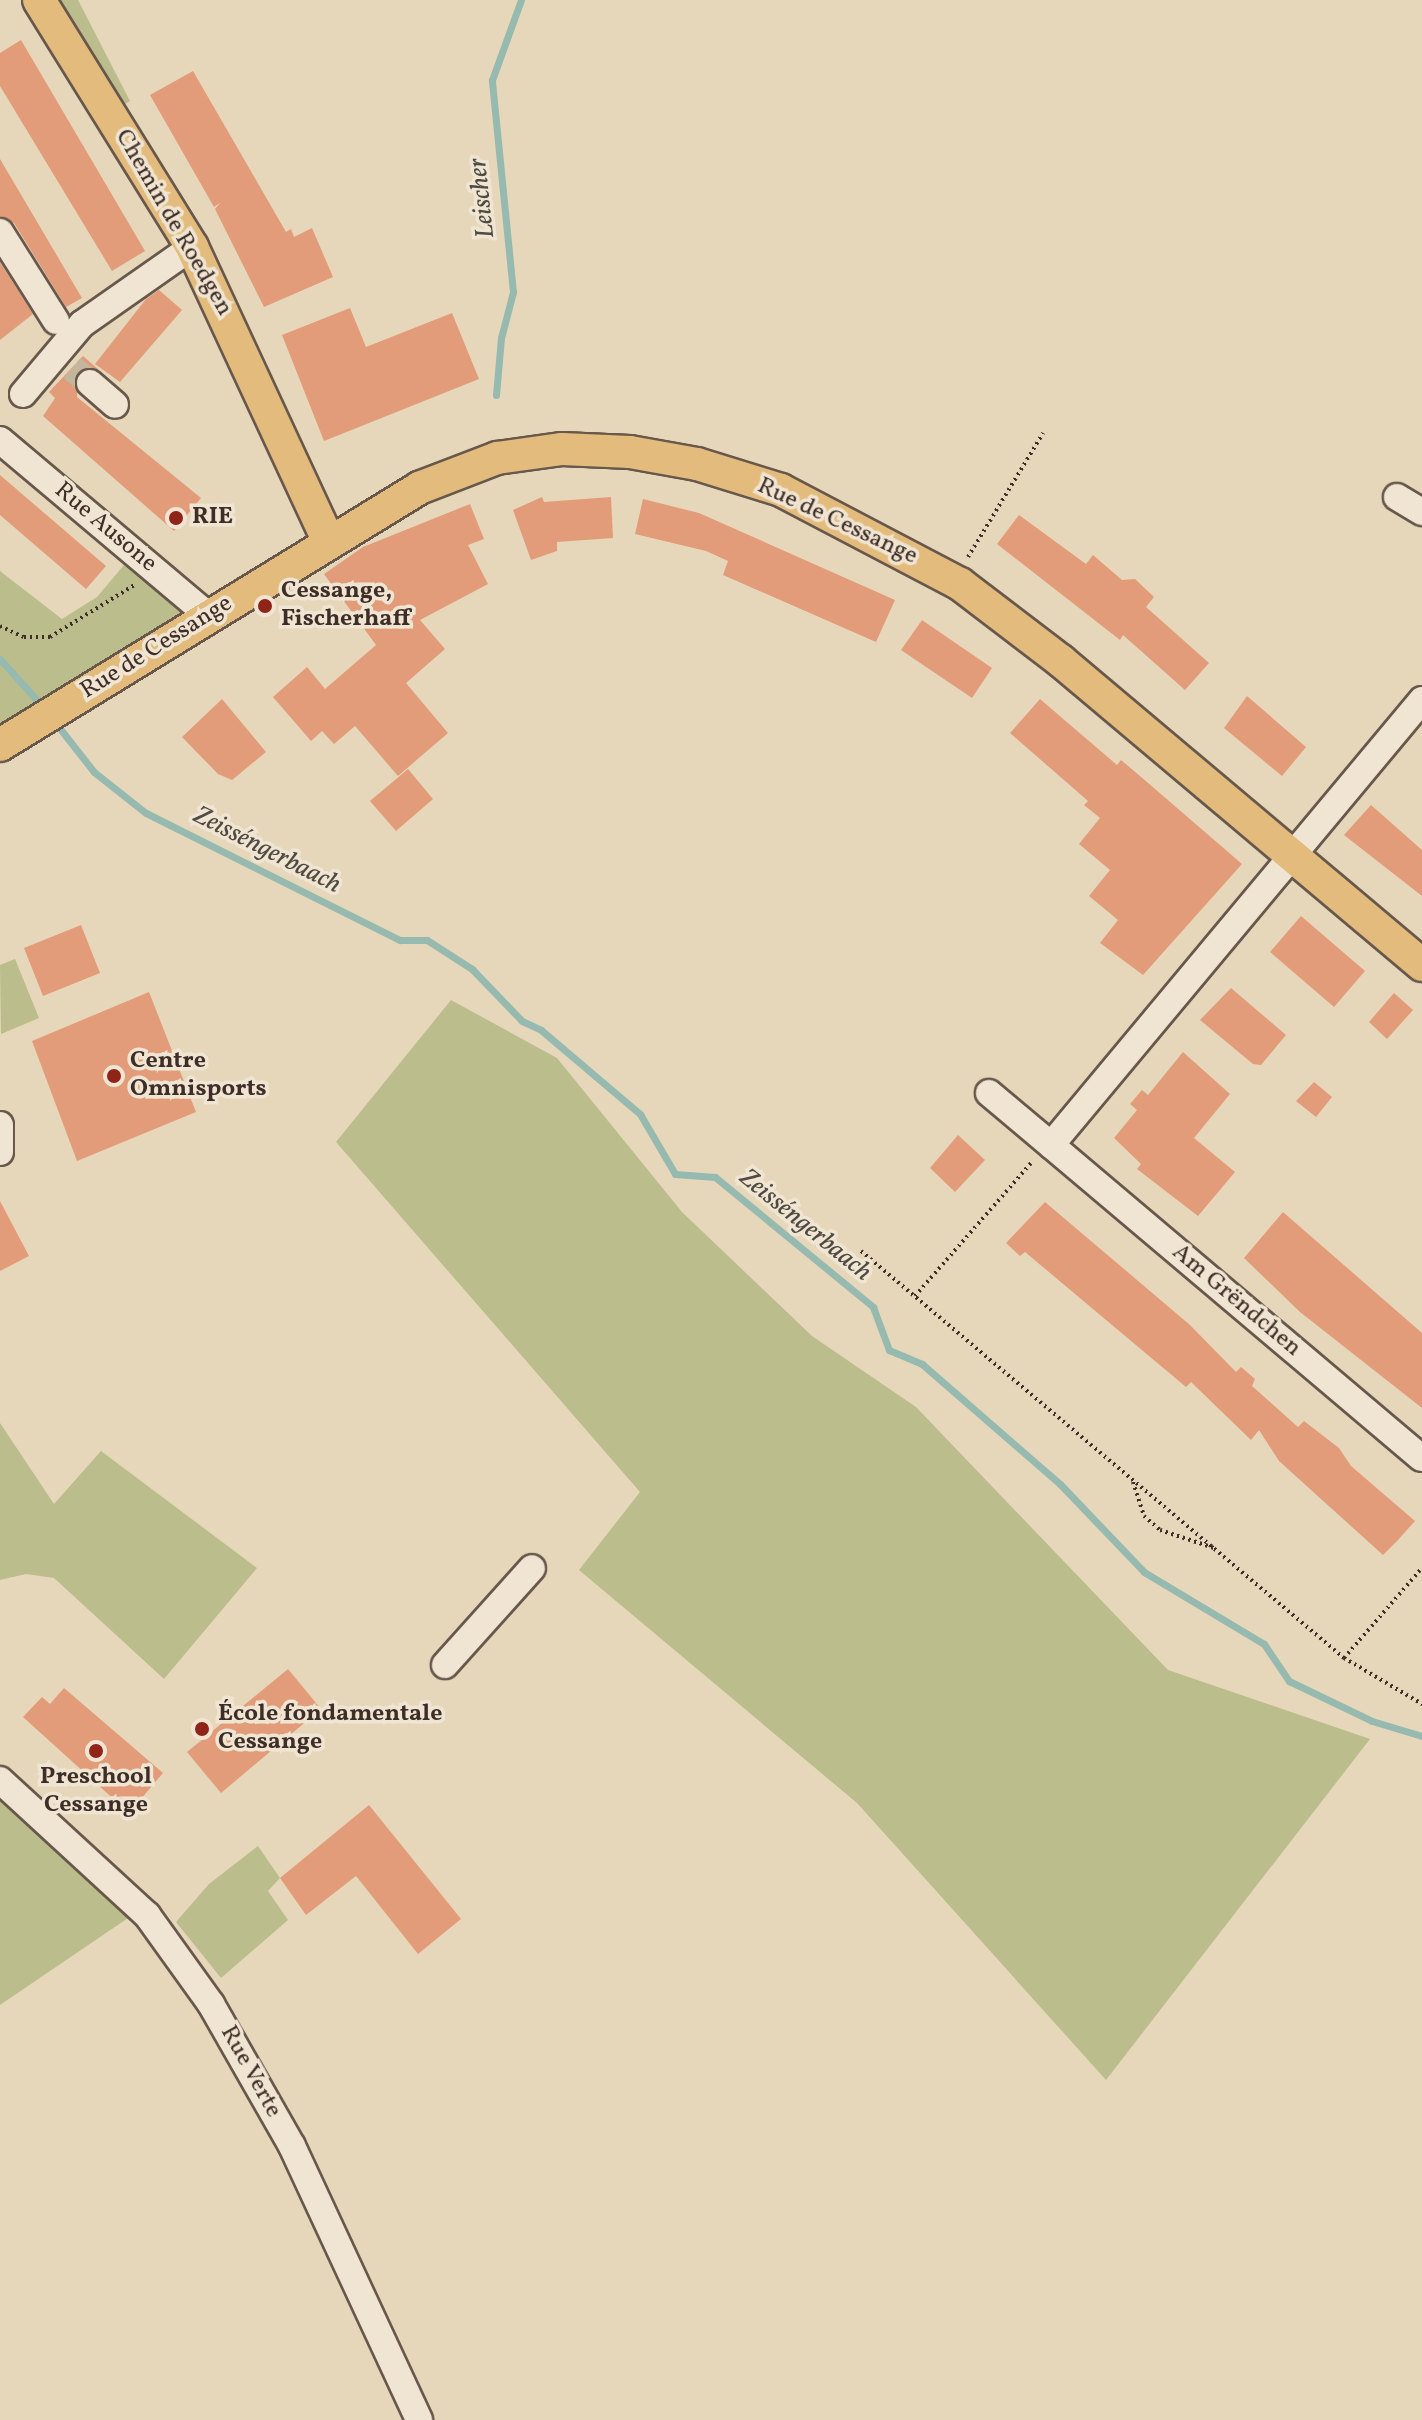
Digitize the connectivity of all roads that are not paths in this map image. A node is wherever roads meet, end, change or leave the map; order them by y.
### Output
1 (39, 0) edge
2 (0, 232) edge
3 (192, 247) junction
4 (56, 321) dead end
5 (74, 369) junction
6 (23, 394) dead end
7 (115, 405) dead end
8 (0, 440) edge
9 (1397, 497) dead end
10 (1422, 512) edge
11 (329, 542) junction
12 (209, 616) junction
13 (1422, 700) edge
14 (0, 745) edge
15 (1292, 856) junction
16 (1422, 965) edge
17 (989, 1093) dead end
18 (0, 1125) edge
19 (1051, 1145) junction
20 (0, 1152) edge
21 (1422, 1458) edge
22 (532, 1568) dead end
23 (445, 1665) dead end
24 (0, 1780) edge
25 (419, 2420) edge

1 - 3 main road, Chemin de Roedgen
2 - 4 street
3 - 5 street
3 - 11 main road, Chemin de Roedgen
5 - 6 street
5 - 7 street
8 - 12 street, Rue Ausone
9 - 10 street
11 - 12 main road, Rue de Cessange
11 - 15 main road, Rue de Cessange
12 - 14 main road, Rue de Cessange
13 - 15 street
15 - 16 main road, Rue de Cessange
15 - 19 street
17 - 19 street, Am Grëndchen
18 - 20 street
19 - 21 street, Am Grëndchen
22 - 23 street
24 - 25 street, Rue Verte

